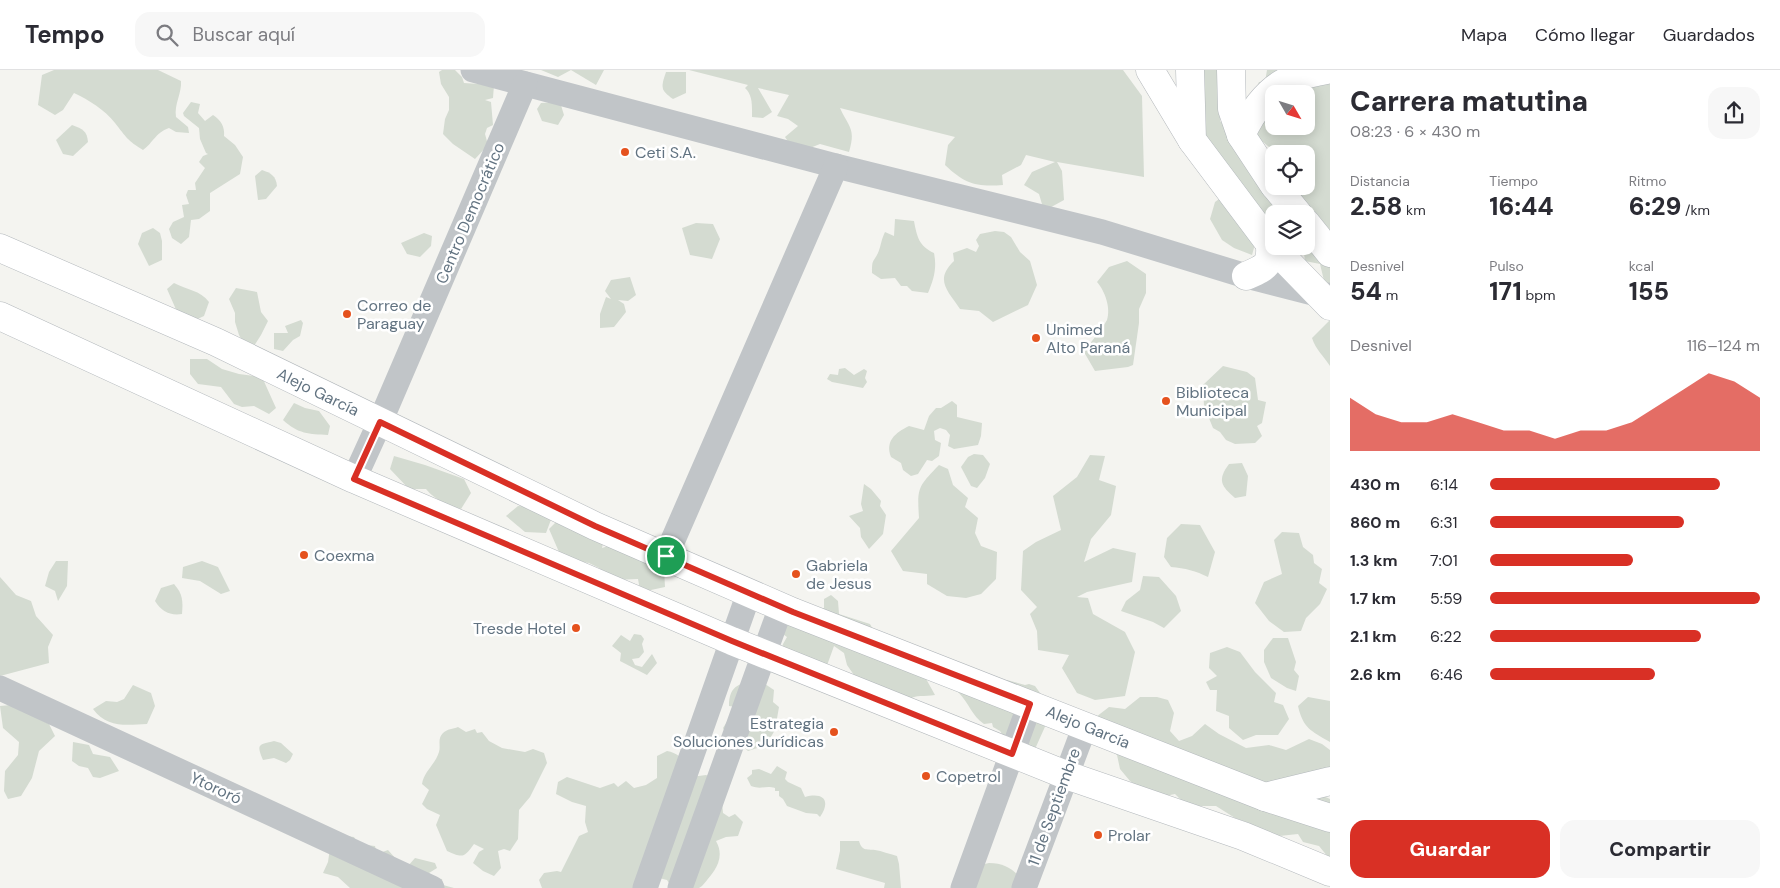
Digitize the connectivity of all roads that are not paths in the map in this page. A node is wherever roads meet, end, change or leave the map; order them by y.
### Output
1 (473, 70) edge
2 (1150, 70) edge
3 (1190, 70) edge
4 (1231, 70) edge
5 (1326, 70) edge
6 (526, 84) junction
7 (1241, 135) junction
8 (1192, 140) junction
9 (836, 166) junction
10 (1265, 172) edge
11 (1282, 195) edge
12 (1290, 205) edge
13 (1315, 234) edge
14 (1265, 237) edge
15 (0, 248) edge
16 (1330, 253) edge
17 (1271, 255) edge
18 (1281, 255) edge
19 (1246, 276) junction
20 (1327, 299) edge
21 (0, 316) edge
22 (380, 422) junction
23 (354, 479) junction
24 (666, 556) junction
25 (749, 593) junction
26 (781, 607) junction
27 (732, 641) junction
28 (764, 653) junction
29 (0, 688) edge
30 (1030, 704) junction
31 (1084, 726) junction
32 (1012, 754) junction
33 (1066, 775) junction
34 (1330, 781) edge
35 (1265, 797) junction
36 (1330, 818) edge
37 (1330, 872) edge
38 (432, 888) edge
39 (645, 888) edge
40 (680, 888) edge
41 (963, 888) edge
42 (1024, 888) edge

1 - 6 street
2 - 8 street
3 - 8 street
4 - 7 street
5 - 7 street
6 - 9 street
6 - 22 street, Centro Democrático
7 - 10 street
8 - 14 street
9 - 19 street
9 - 24 street
11 - 12 street
13 - 16 street
15 - 22 street, Alejo García
17 - 19 street
18 - 20 street
19 - 20 street
21 - 23 street
22 - 23 street, Centro Democrático
22 - 24 street, Alejo García
23 - 27 street
24 - 25 street, Alejo García
25 - 26 street, Alejo García
25 - 27 street
26 - 28 street
26 - 30 street, Alejo García
27 - 28 street
27 - 39 street
28 - 32 street
28 - 40 street
29 - 38 street, Ytororó
30 - 31 street, Alejo García
30 - 32 street
31 - 33 street, 11 de Septiembre
31 - 35 street, Alejo García
32 - 33 street
32 - 41 street
33 - 37 street
33 - 42 street, 11 de Septiembre
34 - 35 street
35 - 36 street, Alejo García

